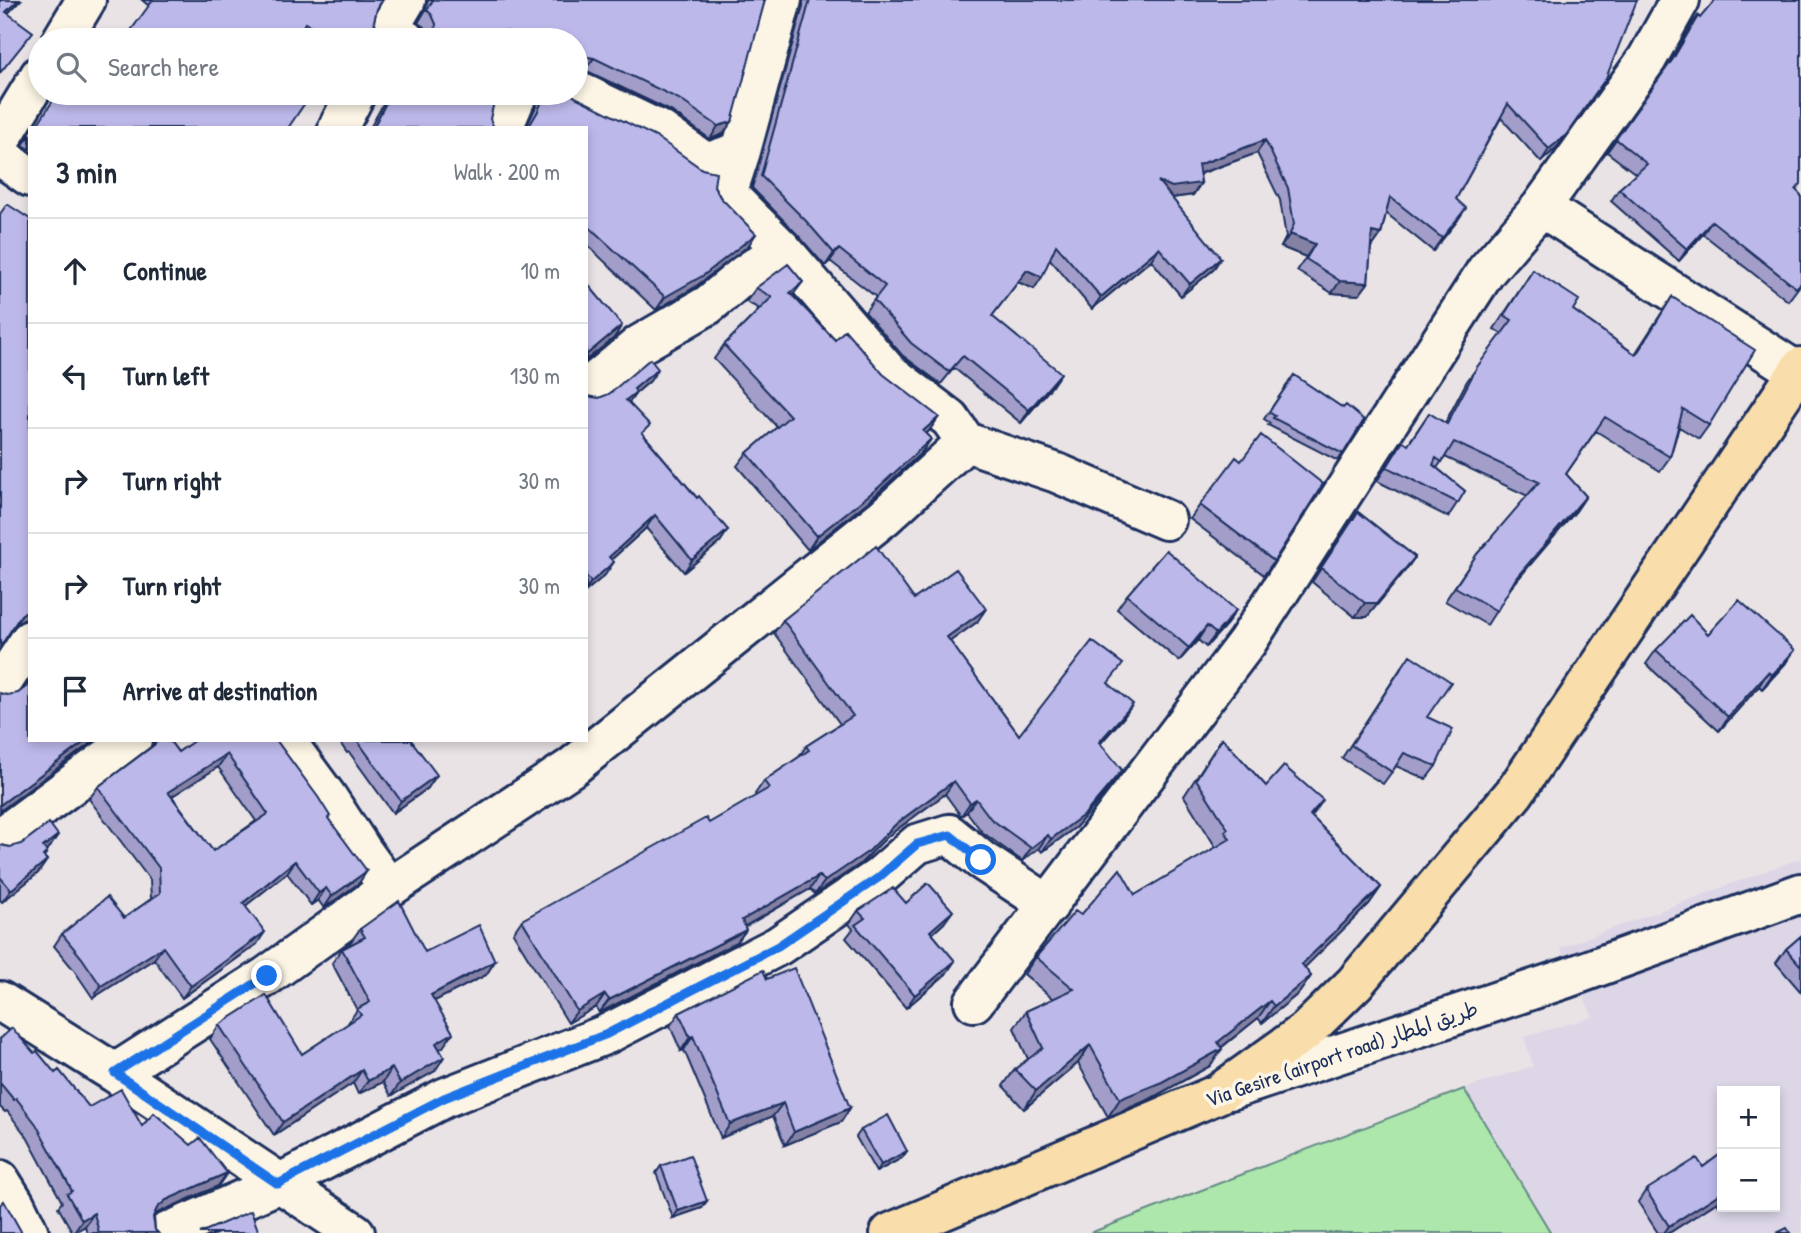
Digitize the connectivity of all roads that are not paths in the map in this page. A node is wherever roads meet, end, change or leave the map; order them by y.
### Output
1 (86, 0) edge
2 (406, 0) edge
3 (782, 0) edge
4 (1680, 0) edge
5 (69, 28) edge
6 (395, 28) edge
7 (28, 95) edge
8 (588, 96) edge
9 (350, 105) edge
10 (513, 105) edge
11 (339, 126) edge
12 (504, 126) edge
13 (0, 141) edge
14 (741, 151) junction
15 (0, 156) edge
16 (28, 176) edge
17 (1541, 207) junction
18 (782, 249) junction
19 (1799, 370) edge
20 (588, 387) edge
21 (967, 442) junction
22 (1166, 520) dead end
23 (28, 643) edge
24 (0, 686) edge
25 (129, 742) edge
26 (286, 742) edge
27 (0, 838) edge
28 (389, 888) junction
29 (1801, 893) edge
30 (1049, 905) junction
31 (0, 1001) edge
32 (974, 1002) dead end
33 (115, 1073) junction
34 (1218, 1094) junction
35 (0, 1180) edge
36 (278, 1184) junction
37 (29, 1233) edge
38 (166, 1233) edge
39 (355, 1233) edge
40 (890, 1233) edge

1 - 5 street
2 - 6 street
3 - 14 street
4 - 17 street
7 - 13 street
8 - 14 street
9 - 11 street
10 - 12 street
14 - 18 street
15 - 16 street
17 - 19 street
17 - 30 street
18 - 20 street
18 - 21 street
19 - 34 main road
21 - 22 street
21 - 28 street
23 - 24 street
25 - 27 street
26 - 28 street
28 - 33 street
29 - 34 street, Via Gesire (airport road) طريق المطار
30 - 32 street
30 - 36 street
31 - 33 street
33 - 36 street
34 - 40 main road, Via Gesire (airport road) طريق المطار
35 - 37 street
36 - 38 street
36 - 39 street

